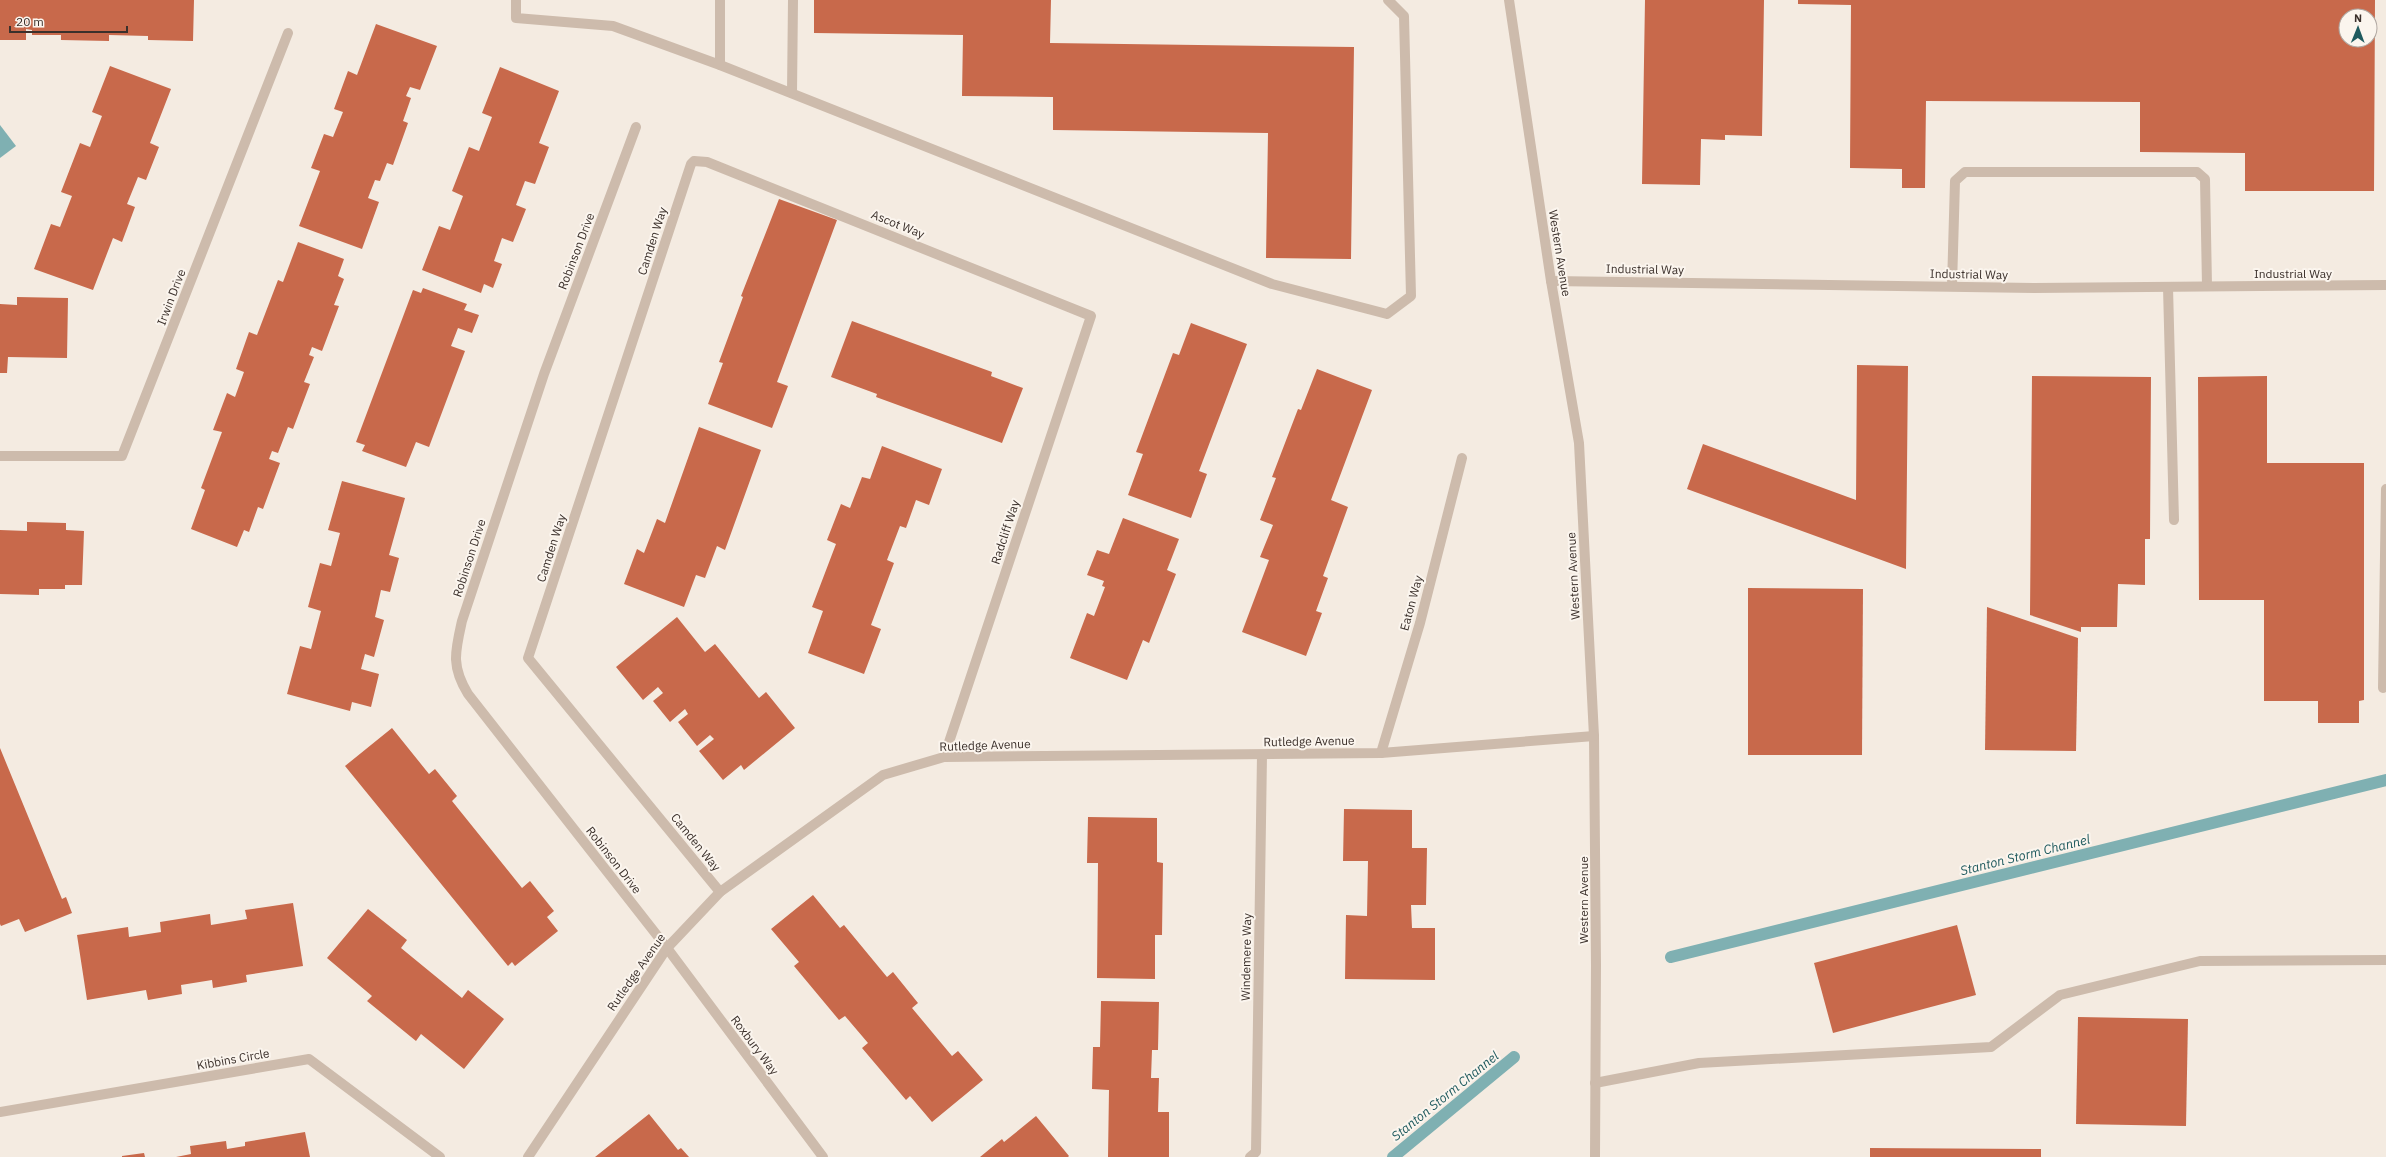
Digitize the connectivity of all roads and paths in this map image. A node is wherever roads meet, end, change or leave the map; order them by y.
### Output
1 (516, 0) edge
2 (720, 0) edge
3 (793, 0) edge
4 (1388, 0) edge
5 (1509, 0) edge
6 (288, 33) dead end
7 (720, 65) junction
8 (792, 93) junction
9 (636, 127) dead end
10 (694, 160) joint
11 (1551, 281) junction
12 (2386, 285) edge
13 (1952, 286) junction
14 (2206, 286) junction
15 (2168, 287) junction
16 (1091, 316) joint
17 (0, 456) edge
18 (1462, 458) dead end
19 (2386, 489) edge
20 (2174, 520) dead end
21 (2383, 688) dead end
22 (1594, 736) junction
23 (1381, 753) junction
24 (1262, 755) junction
25 (944, 757) junction
26 (720, 892) junction
27 (666, 948) junction
28 (2386, 960) edge
29 (1596, 1083) junction
30 (0, 1112) edge
31 (440, 1157) edge
32 (528, 1157) edge
33 (823, 1157) edge
34 (1250, 1157) edge
35 (1595, 1157) edge

1 - 7 street
2 - 7 street
3 - 8 street
4 - 8 street
5 - 11 street, Western Avenue
6 - 17 street, Irwin Drive
7 - 8 street
9 - 27 street, Robinson Drive
10 - 16 street, Ascot Way
10 - 26 street, Camden Way
11 - 13 street, Industrial Way
11 - 22 street, Western Avenue
12 - 14 street, Industrial Way
13 - 14 street
13 - 15 street, Industrial Way
14 - 15 street, Industrial Way
15 - 20 street
16 - 25 street, Radcliff Way
18 - 23 street, Eaton Way
19 - 21 street
22 - 23 street, Rutledge Avenue
22 - 29 street, Western Avenue
23 - 24 street, Rutledge Avenue
24 - 25 street, Rutledge Avenue
24 - 34 street, Windemere Way
25 - 26 street, Rutledge Avenue
26 - 27 street, Rutledge Avenue
27 - 32 street, Rutledge Avenue
27 - 33 street, Roxbury Way
28 - 29 street
29 - 35 street, Western Avenue
30 - 31 street, Kibbins Circle

